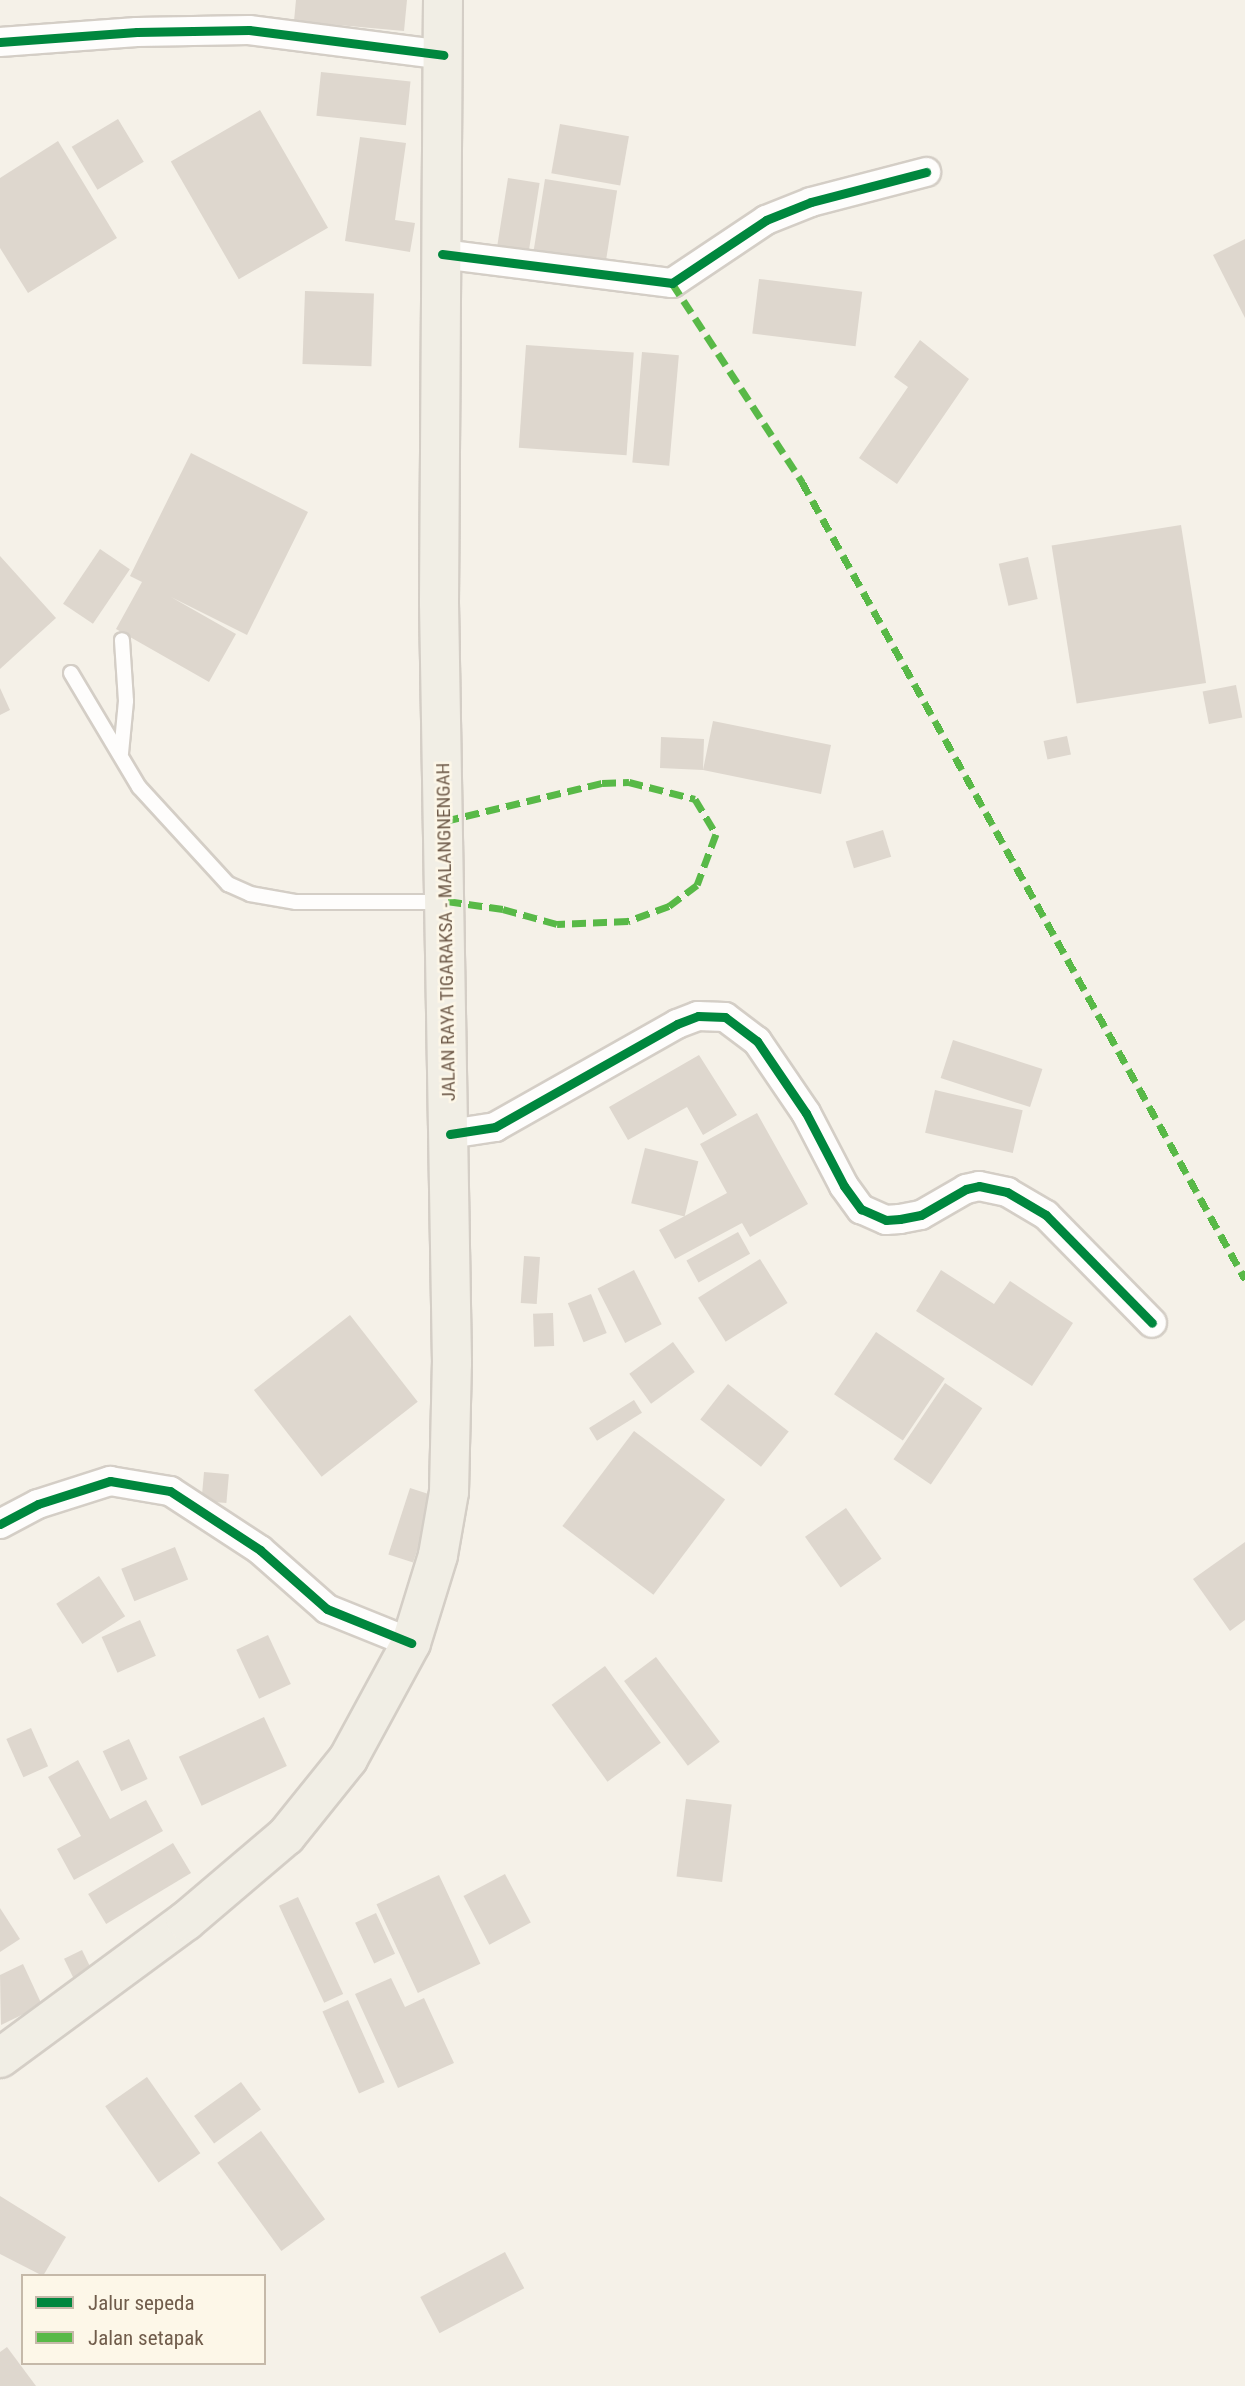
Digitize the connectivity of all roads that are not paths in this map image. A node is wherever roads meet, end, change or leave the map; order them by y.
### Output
1 (443, 0) edge
2 (0, 42) edge
3 (443, 55) junction
4 (926, 172) dead end
5 (442, 254) junction
6 (122, 640) dead end
7 (71, 673) dead end
8 (121, 753) junction
9 (447, 901) junction
10 (450, 1134) junction
11 (1152, 1323) dead end
12 (0, 1524) edge
13 (411, 1643) junction
14 (0, 2058) edge

1 - 3 main road, JALAN RAYA TIGARAKSA - MALANGNENGAH
2 - 3 street
3 - 5 main road, JALAN RAYA TIGARAKSA - MALANGNENGAH
4 - 5 street
5 - 9 main road, JALAN RAYA TIGARAKSA - MALANGNENGAH
6 - 8 lane
7 - 8 lane
8 - 9 lane
9 - 10 main road, JALAN RAYA TIGARAKSA - MALANGNENGAH
10 - 11 street
10 - 13 main road, JALAN RAYA TIGARAKSA - MALANGNENGAH
12 - 13 street
13 - 14 main road, JALAN RAYA TIGARAKSA - MALANGNENGAH

